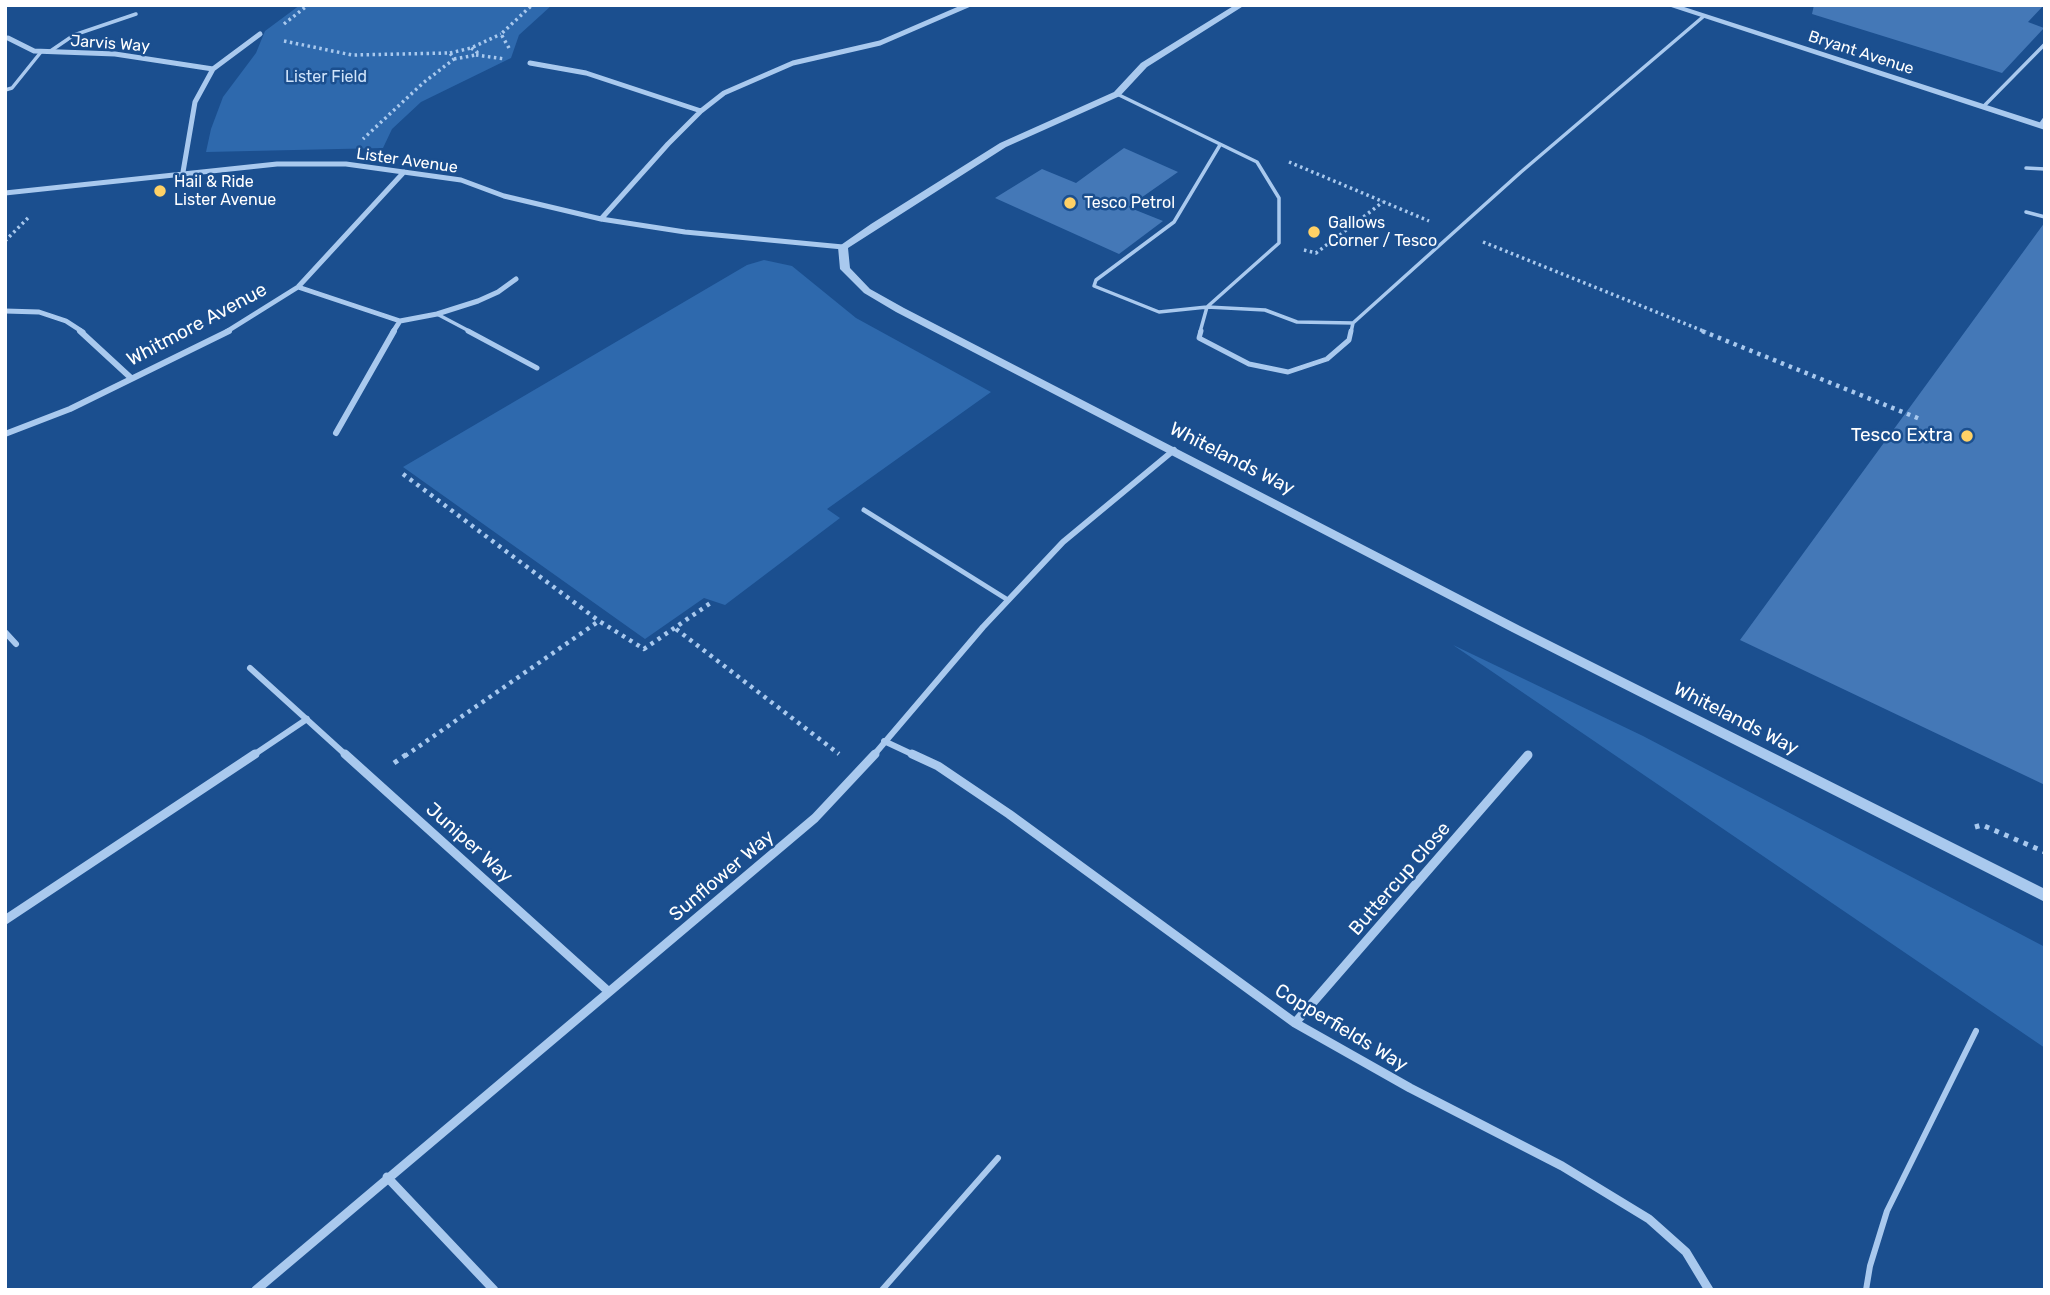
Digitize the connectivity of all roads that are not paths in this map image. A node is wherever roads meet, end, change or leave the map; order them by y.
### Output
1 (968, 5) edge
2 (1241, 5) edge
3 (1669, 5) edge
4 (136, 14) dead end
5 (1704, 16) junction
6 (260, 34) dead end
7 (8, 38) dead end
8 (2045, 44) edge
9 (41, 52) junction
10 (49, 52) junction
11 (530, 63) road end
12 (214, 69) junction
13 (5, 90) edge
14 (1117, 94) junction
15 (1983, 107) junction
16 (701, 111) junction
17 (2043, 123) edge
18 (1220, 145) junction
19 (2025, 168) dead end
20 (2045, 169) edge
21 (183, 172) junction
22 (404, 173) junction
23 (5, 193) edge
24 (2026, 212) dead end
25 (2045, 217) edge
26 (601, 219) junction
27 (843, 247) junction
28 (516, 279) dead end
29 (298, 287) junction
30 (1207, 307) junction
31 (5, 311) edge
32 (437, 314) junction
33 (400, 321) junction
34 (1353, 323) junction
35 (537, 369) dead end
36 (131, 378) junction
37 (336, 433) dead end
38 (5, 434) edge
39 (1174, 450) junction
40 (864, 510) dead end
41 (1008, 600) junction
42 (5, 632) edge
43 (16, 644) dead end
44 (250, 667) dead end
45 (307, 719) junction
46 (884, 741) junction
47 (1528, 755) dead end
48 (2045, 896) edge
49 (5, 920) edge
50 (610, 992) junction
51 (1295, 1023) junction
52 (1976, 1031) dead end
53 (998, 1158) dead end
54 (387, 1177) junction
55 (256, 1290) edge
56 (494, 1290) edge
57 (883, 1290) edge
58 (1709, 1290) edge
59 (1866, 1290) edge

1 - 16 street
2 - 14 street
3 - 5 street, Bryant Avenue
4 - 10 lane
5 - 15 street, Bryant Avenue
5 - 34 lane
6 - 12 street
7 - 9 street, Jarvis Way
8 - 15 lane
9 - 10 street, Jarvis Way
9 - 13 lane
10 - 12 street, Jarvis Way
11 - 16 street
12 - 21 street
14 - 18 lane
14 - 27 street
15 - 17 street, Bryant Avenue
16 - 26 street
18 - 30 lane
18 - 30 lane
19 - 20 lane
21 - 22 street, Lister Avenue
21 - 23 street, Lister Avenue
22 - 26 street, Lister Avenue
22 - 29 street, Whitmore Avenue
24 - 25 lane
26 - 27 street, Lister Avenue
27 - 39 street, Whitelands Way
28 - 32 street
29 - 33 street
29 - 36 street, Whitmore Avenue
30 - 34 lane
30 - 34 lane
31 - 36 street
32 - 33 street
32 - 35 lane
33 - 37 street
36 - 38 street, Whitmore Avenue
39 - 41 street, Sunflower Way
39 - 48 street, Whitelands Way
40 - 41 lane
41 - 46 street, Sunflower Way
42 - 43 street
44 - 45 street, Juniper Way
45 - 49 street
45 - 50 street, Juniper Way
46 - 50 street, Sunflower Way
46 - 51 street, Copperfields Way
47 - 51 street, Buttercup Close
50 - 54 street, Sunflower Way
51 - 58 street, Copperfields Way
52 - 59 lane
53 - 57 lane
54 - 55 street, Sunflower Way
54 - 56 street

